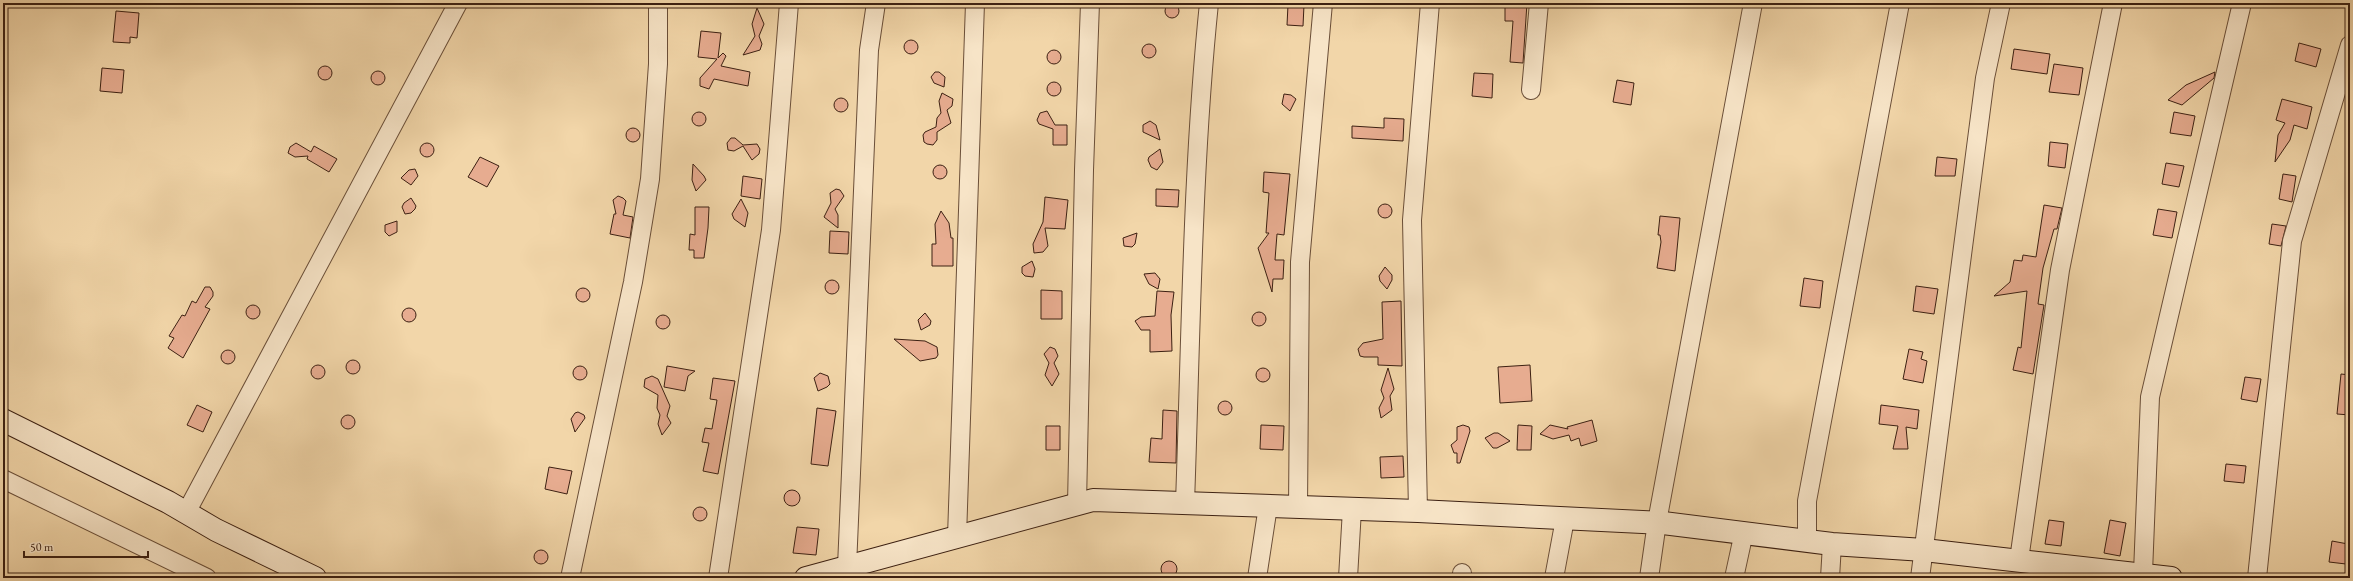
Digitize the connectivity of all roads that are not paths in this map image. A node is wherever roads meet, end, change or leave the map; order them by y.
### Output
1 (458, 3) edge
2 (658, 3) edge
3 (666, 3) edge
4 (790, 3) edge
5 (876, 3) edge
6 (974, 3) edge
7 (1090, 3) edge
8 (1209, 3) edge
9 (1323, 3) edge
10 (1430, 3) edge
11 (1539, 3) edge
12 (1753, 3) edge
13 (1900, 3) edge
14 (2001, 3) edge
15 (2113, 3) edge
16 (2242, 3) edge
17 (2350, 45) edge
18 (658, 64) junction
19 (1531, 90) dead end
20 (3, 420) edge
21 (3, 479) edge
22 (1185, 503) junction
23 (1077, 504) junction
24 (1268, 506) junction
25 (1298, 507) junction
26 (1352, 510) junction
27 (1418, 511) junction
28 (186, 513) junction
29 (1565, 519) junction
30 (1657, 522) junction
31 (1744, 532) junction
32 (957, 537) junction
33 (1806, 540) junction
34 (1832, 544) junction
35 (1924, 550) junction
36 (2019, 560) junction
37 (847, 567) junction
38 (2144, 573) junction
39 (207, 578) edge
40 (315, 578) edge
41 (570, 578) edge
42 (718, 578) edge
43 (806, 578) edge
44 (1257, 578) edge
45 (1348, 578) edge
46 (1554, 578) edge
47 (1649, 578) edge
48 (1734, 578) edge
49 (1830, 578) edge
50 (1920, 578) edge
51 (2168, 578) edge
52 (2258, 578) edge

1 - 28 street
2 - 18 street
3 - 18 street
4 - 42 street
5 - 37 street
6 - 32 street
7 - 23 street
8 - 22 street
9 - 25 street
10 - 27 street
11 - 19 street
12 - 30 street
13 - 33 street
14 - 35 street
15 - 36 street
16 - 38 street
17 - 52 street
18 - 41 street
20 - 28 street
21 - 39 street
22 - 23 street
22 - 24 street
23 - 32 street
24 - 25 street
24 - 44 street
25 - 26 street
26 - 27 street
26 - 45 street
27 - 29 street
28 - 40 street
29 - 30 street
29 - 46 street
30 - 31 street
30 - 47 street
31 - 33 street
31 - 48 street
32 - 37 street
33 - 34 street
34 - 35 street
34 - 49 street
35 - 36 street
35 - 50 street
36 - 38 street
37 - 43 street
38 - 51 street

